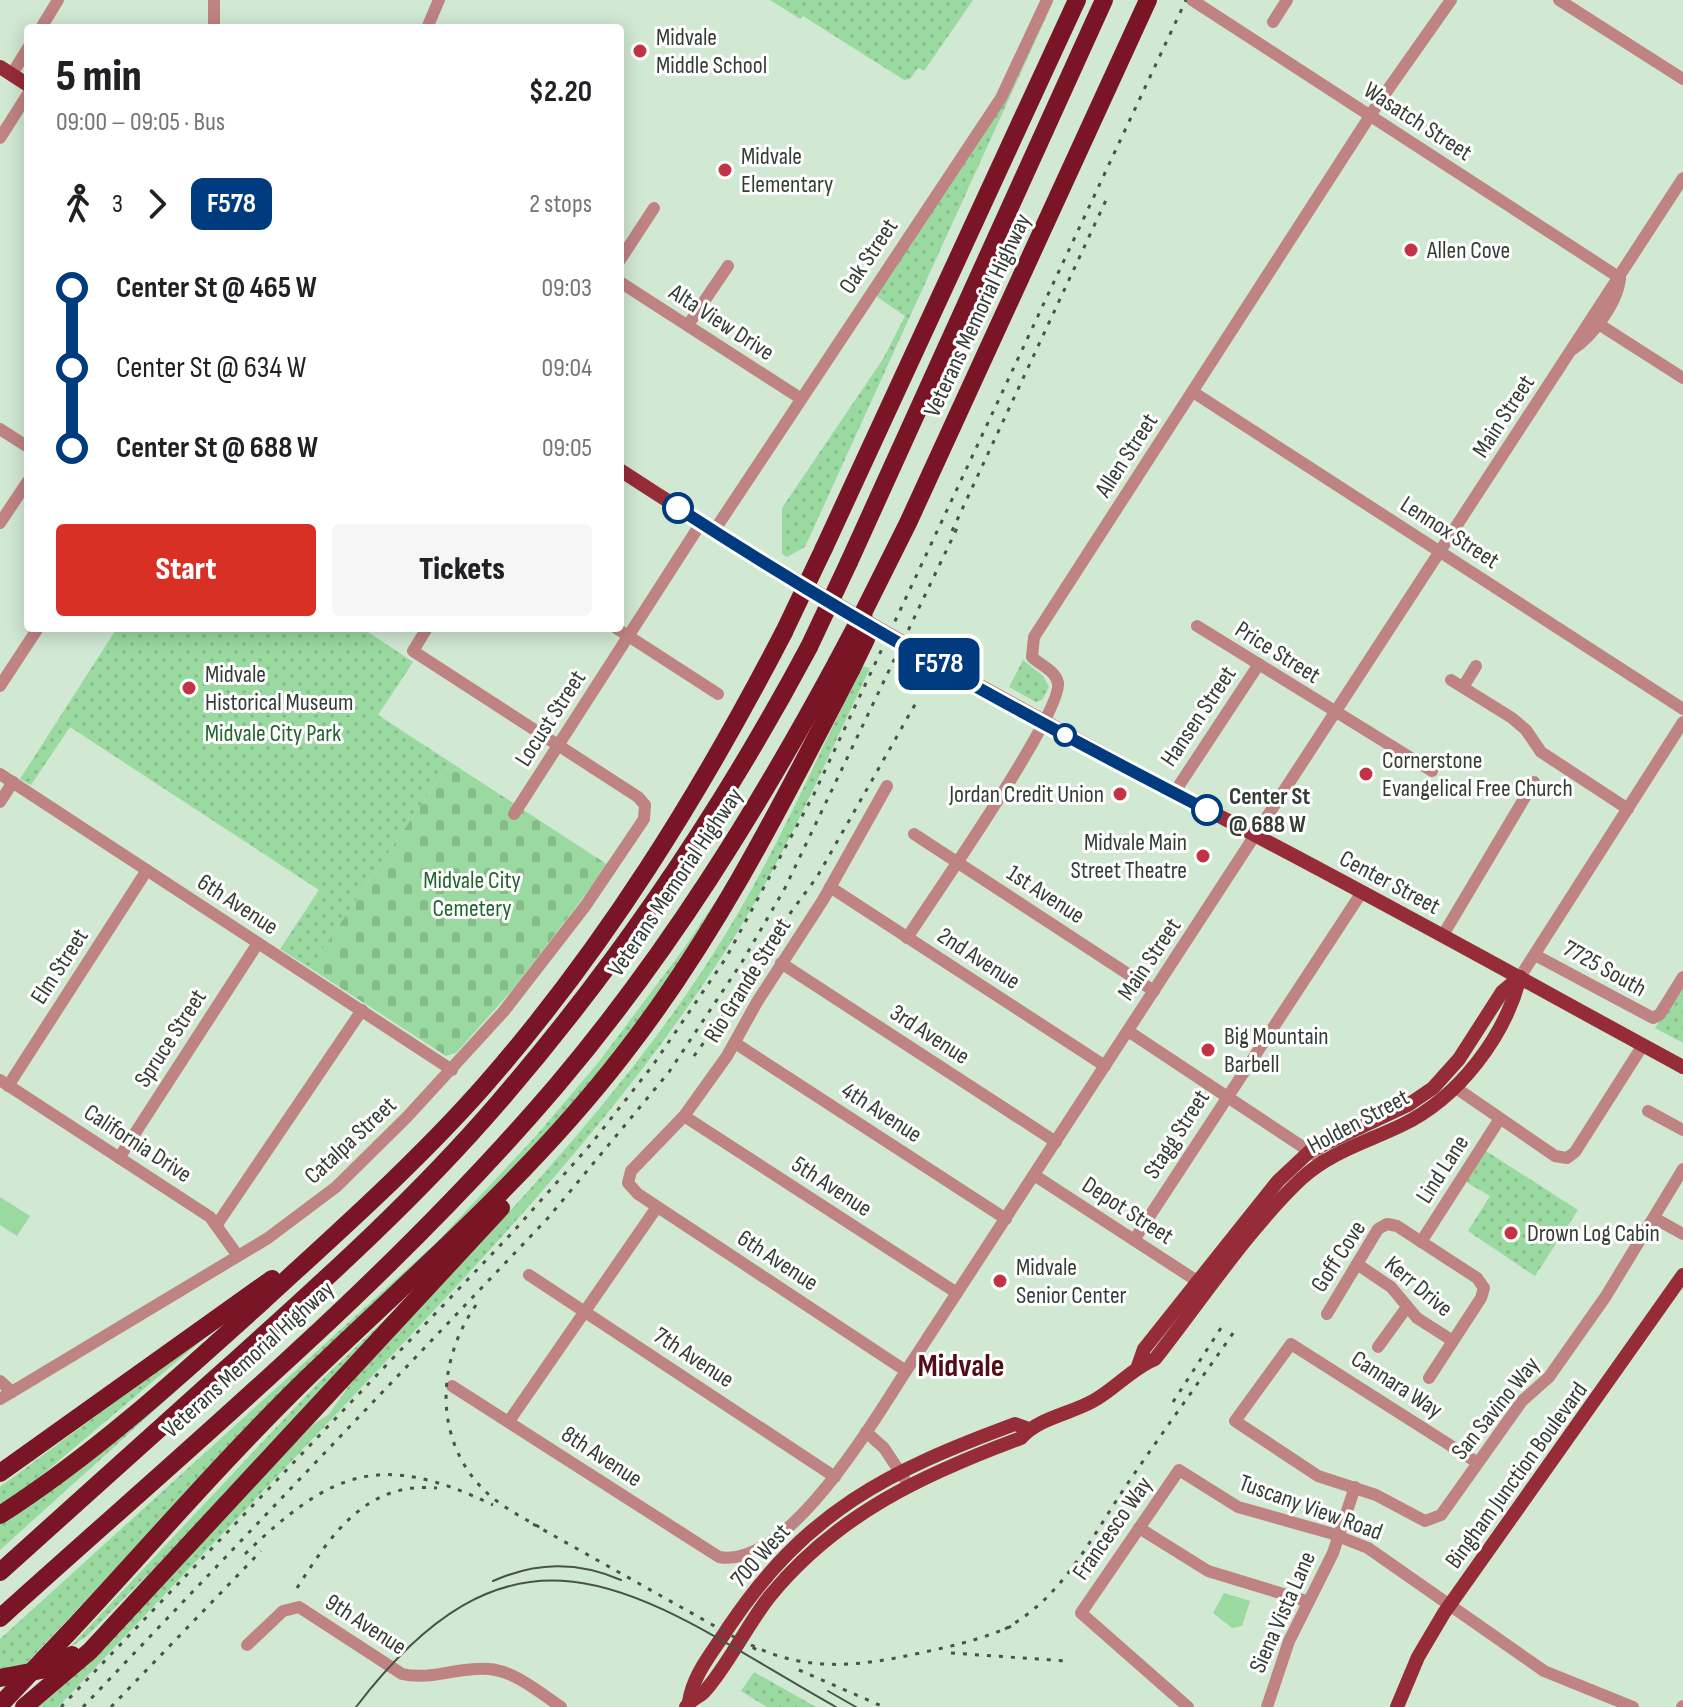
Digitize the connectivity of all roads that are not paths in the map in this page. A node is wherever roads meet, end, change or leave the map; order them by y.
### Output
1 (58, 0) edge
2 (214, 0) edge
3 (439, 0) edge
4 (1047, 0) edge
5 (1077, 0) edge
6 (1104, 0) edge
7 (1192, 0) edge
8 (1287, 0) edge
9 (1451, 0) edge
10 (1559, 0) edge
11 (1146, 5) edge
12 (1273, 22) dead end
13 (43, 24) edge
14 (214, 24) edge
15 (429, 24) edge
16 (24, 52) edge
17 (6, 70) edge
18 (1683, 79) edge
19 (24, 82) edge
20 (24, 100) edge
21 (1370, 116) junction
22 (0, 138) edge
23 (1683, 178) edge
24 (654, 208) dead end
25 (624, 252) edge
26 (728, 266) dead end
27 (1620, 278) junction
28 (624, 285) edge
29 (1597, 323) junction
30 (688, 325) junction
31 (1573, 349) junction
32 (1683, 378) edge
33 (1193, 392) junction
34 (800, 398) junction
35 (0, 429) edge
36 (24, 444) edge
37 (624, 473) edge
38 (24, 487) edge
39 (0, 523) edge
40 (707, 527) junction
41 (1441, 552) junction
42 (1197, 626) dead end
43 (35, 632) edge
44 (425, 632) edge
45 (622, 632) edge
46 (629, 636) junction
47 (1259, 664) junction
48 (844, 666) junction
49 (1476, 666) dead end
50 (1451, 680) dead end
51 (0, 686) edge
52 (1463, 687) junction
53 (718, 694) dead end
54 (1683, 709) edge
55 (1336, 713) junction
56 (1683, 722) edge
57 (1042, 723) junction
58 (558, 746) junction
59 (1432, 771) dead end
60 (0, 774) edge
61 (13, 782) junction
62 (1534, 782) dead end
63 (887, 786) dead end
64 (1174, 793) junction
65 (0, 802) edge
66 (1628, 809) junction
67 (514, 814) dead end
68 (914, 834) dead end
69 (1256, 835) junction
70 (956, 861) junction
71 (147, 870) junction
72 (830, 887) junction
73 (1362, 892) junction
74 (1443, 935) junction
75 (907, 938) junction
76 (258, 943) junction
77 (1535, 955) junction
78 (781, 963) junction
79 (1520, 977) junction
80 (1683, 977) edge
81 (1154, 991) junction
82 (362, 1010) junction
83 (1128, 1031) junction
84 (639, 1034) junction
85 (735, 1043) junction
86 (1643, 1045) junction
87 (1105, 1066) junction
88 (1683, 1067) edge
89 (452, 1070) junction
90 (4, 1083) edge
91 (1456, 1088) junction
92 (1227, 1097) junction
93 (1648, 1111) dead end
94 (684, 1116) junction
95 (1499, 1120) junction
96 (1683, 1130) edge
97 (1056, 1142) junction
98 (1310, 1151) junction
99 (119, 1158) junction
100 (1324, 1161) junction
101 (1683, 1169) edge
102 (1034, 1175) junction
103 (628, 1183) joint
104 (381, 1193) junction
105 (657, 1207) junction
106 (1006, 1219) junction
107 (1656, 1219) junction
108 (218, 1223) junction
109 (1683, 1234) edge
110 (1134, 1240) junction
111 (1421, 1242) junction
112 (238, 1256) junction
113 (1357, 1264) junction
114 (529, 1275) dead end
115 (1683, 1275) edge
116 (1197, 1281) junction
117 (957, 1293) junction
118 (1407, 1307) junction
119 (584, 1311) junction
120 (1327, 1314) dead end
121 (1453, 1341) junction
122 (1291, 1344) joint
123 (1378, 1347) dead end
124 (1138, 1366) junction
125 (906, 1371) junction
126 (1429, 1378) dead end
127 (0, 1381) edge
128 (452, 1386) dead end
129 (12, 1392) junction
130 (0, 1399) edge
131 (509, 1421) junction
132 (1029, 1429) junction
133 (866, 1432) junction
134 (1478, 1463) junction
135 (900, 1470) junction
136 (1179, 1470) joint
137 (0, 1473) edge
138 (835, 1477) junction
139 (908, 1484) junction
140 (1355, 1487) junction
141 (0, 1515) edge
142 (1139, 1528) junction
143 (1339, 1536) junction
144 (730, 1559) joint
145 (0, 1572) edge
146 (1306, 1601) junction
147 (1450, 1605) junction
148 (0, 1618) edge
149 (106, 1630) junction
150 (247, 1645) dead end
151 (0, 1678) edge
152 (687, 1704) edge
153 (0, 1705) edge
154 (24, 1707) edge
155 (561, 1707) edge
156 (1188, 1707) edge
157 (1267, 1707) edge
158 (1397, 1707) edge
159 (1633, 1707) edge

1 - 13 street
2 - 14 street
3 - 15 street
4 - 34 street, Oak Street
5 - 104 highway, bridge
6 - 145 highway, Veterans Memorial Highway, bridge
7 - 21 street, Wasatch Street
8 - 12 street
9 - 21 street, Allen Street
10 - 18 street
11 - 48 highway, Veterans Memorial Highway, bridge
16 - 17 street
17 - 19 main road
20 - 22 street
21 - 27 street, Wasatch Street
21 - 33 street, Allen Street
23 - 27 street, Main Street
24 - 25 street
26 - 30 street
27 - 29 street, Main Street
27 - 31 street, Main Street
28 - 30 street, Alta View Drive
29 - 31 street, Main Street
29 - 32 street
30 - 34 street, Alta View Drive
31 - 41 street, Main Street
33 - 41 street, Lennox Street
33 - 57 street, Allen Street
34 - 40 street, Oak Street
35 - 36 street
37 - 40 main road, Center Street
38 - 39 street
40 - 46 street, Locust Street
40 - 57 main road, Center Street
41 - 54 street, Lennox Street
41 - 55 street, Main Street
42 - 47 street, Price Street
43 - 51 street
44 - 58 street
45 - 46 street
46 - 53 street
46 - 58 street, Locust Street
47 - 55 street, Price Street
47 - 64 street, Hansen Street
48 - 84 highway
48 - 148 highway, Veterans Memorial Highway
49 - 52 street
50 - 52 street
52 - 66 street
55 - 59 street, Price Street
55 - 69 street, Main Street
56 - 66 street, Holden Street
57 - 64 main road, Center Street
57 - 70 street, Allen Street
58 - 67 street, Locust Street
58 - 89 street, Catalpa Street
60 - 61 street, 6th Avenue
61 - 65 street
61 - 71 street, 6th Avenue
62 - 74 street
63 - 72 street, Rio Grande Street
64 - 69 main road, Center Street
66 - 77 street, Holden Street
68 - 70 street, 1st Avenue
69 - 73 main road, Center Street
69 - 81 street, Main Street
70 - 75 street, Allen Street
70 - 81 street, 1st Avenue
71 - 76 street, 6th Avenue
71 - 90 street, Elm Street
72 - 75 street, 2nd Avenue
72 - 78 street, Rio Grande Street
73 - 74 main road, Center Street
73 - 92 street, Stagg Street
74 - 79 main road, Center Street
75 - 87 street, 2nd Avenue
76 - 82 street, 6th Avenue
76 - 99 street, Spruce Street
77 - 79 street, Holden Street
77 - 80 street, 7725 South
78 - 85 street, Rio Grande Street
78 - 97 street, 3rd Avenue
79 - 86 main road, Center Street
79 - 91 main road, Holden Street
79 - 98 main road, Holden Street
81 - 83 street, Main Street
82 - 89 street, 6th Avenue
82 - 108 street
83 - 87 street, Main Street
83 - 92 street
84 - 149 highway
84 - 153 highway, bridge
85 - 94 street, Rio Grande Street
85 - 106 street, 4th Avenue
86 - 88 main road, Center Street
86 - 95 street
87 - 97 street, Main Street
89 - 112 street, Catalpa Street
90 - 99 street, California Drive
91 - 95 street
91 - 100 main road, Holden Street
92 - 98 street
92 - 110 street, Stagg Street
93 - 96 street
94 - 103 street, Rio Grande Street
94 - 117 street, 5th Avenue
95 - 111 street, Lind Lane
97 - 102 street, Main Street
98 - 100 street
98 - 116 main road, Holden Street
99 - 108 street, California Drive
100 - 124 main road, Holden Street
101 - 107 street, San Savino Way
102 - 106 street, Main Street
102 - 110 street, Depot Street
103 - 105 street, 6th Avenue
104 - 137 highway
104 - 141 highway
105 - 119 street
105 - 125 street, 6th Avenue
106 - 117 street, Main Street
107 - 109 street
107 - 134 street, San Savino Way
108 - 112 street, California Drive
110 - 116 street, Depot Street
111 - 113 street, Goff Cove
111 - 121 street
112 - 129 street, Catalpa Street
113 - 118 street, Kerr Drive
113 - 120 street, Goff Cove
114 - 119 street, 7th Avenue
115 - 147 main road, Bingham Junction Boulevard
116 - 124 main road, Holden Street
117 - 125 street, Main Street
118 - 121 street, Kerr Drive
118 - 123 street
119 - 131 street
119 - 138 street, 7th Avenue
121 - 126 street
122 - 134 street, Cannara Way
122 - 140 street, San Savino Way
124 - 132 main road, Holden Street
125 - 133 street, Main Street
127 - 129 street
128 - 131 street, 8th Avenue
129 - 130 street, Catalpa Street
131 - 144 street, 8th Avenue
132 - 135 main road, Holden Street
132 - 139 main road, Holden Street
133 - 135 street
133 - 138 street, Main Street
134 - 140 street, San Savino Way
135 - 139 street
135 - 152 main road, 700 West
136 - 142 street, Francesco Way
136 - 143 street, Tuscany View Road
138 - 144 street, Main Street
139 - 152 main road, 700 West
140 - 143 street, Siena Vista Lane
142 - 146 street
142 - 156 street, Francesco Way
143 - 146 street, Siena Vista Lane
143 - 147 street, Tuscany View Road
146 - 157 street, Siena Vista Lane
147 - 158 main road, Bingham Junction Boulevard
147 - 159 street, Tuscany View Road
149 - 151 highway
149 - 154 highway
150 - 155 street, 9th Avenue

